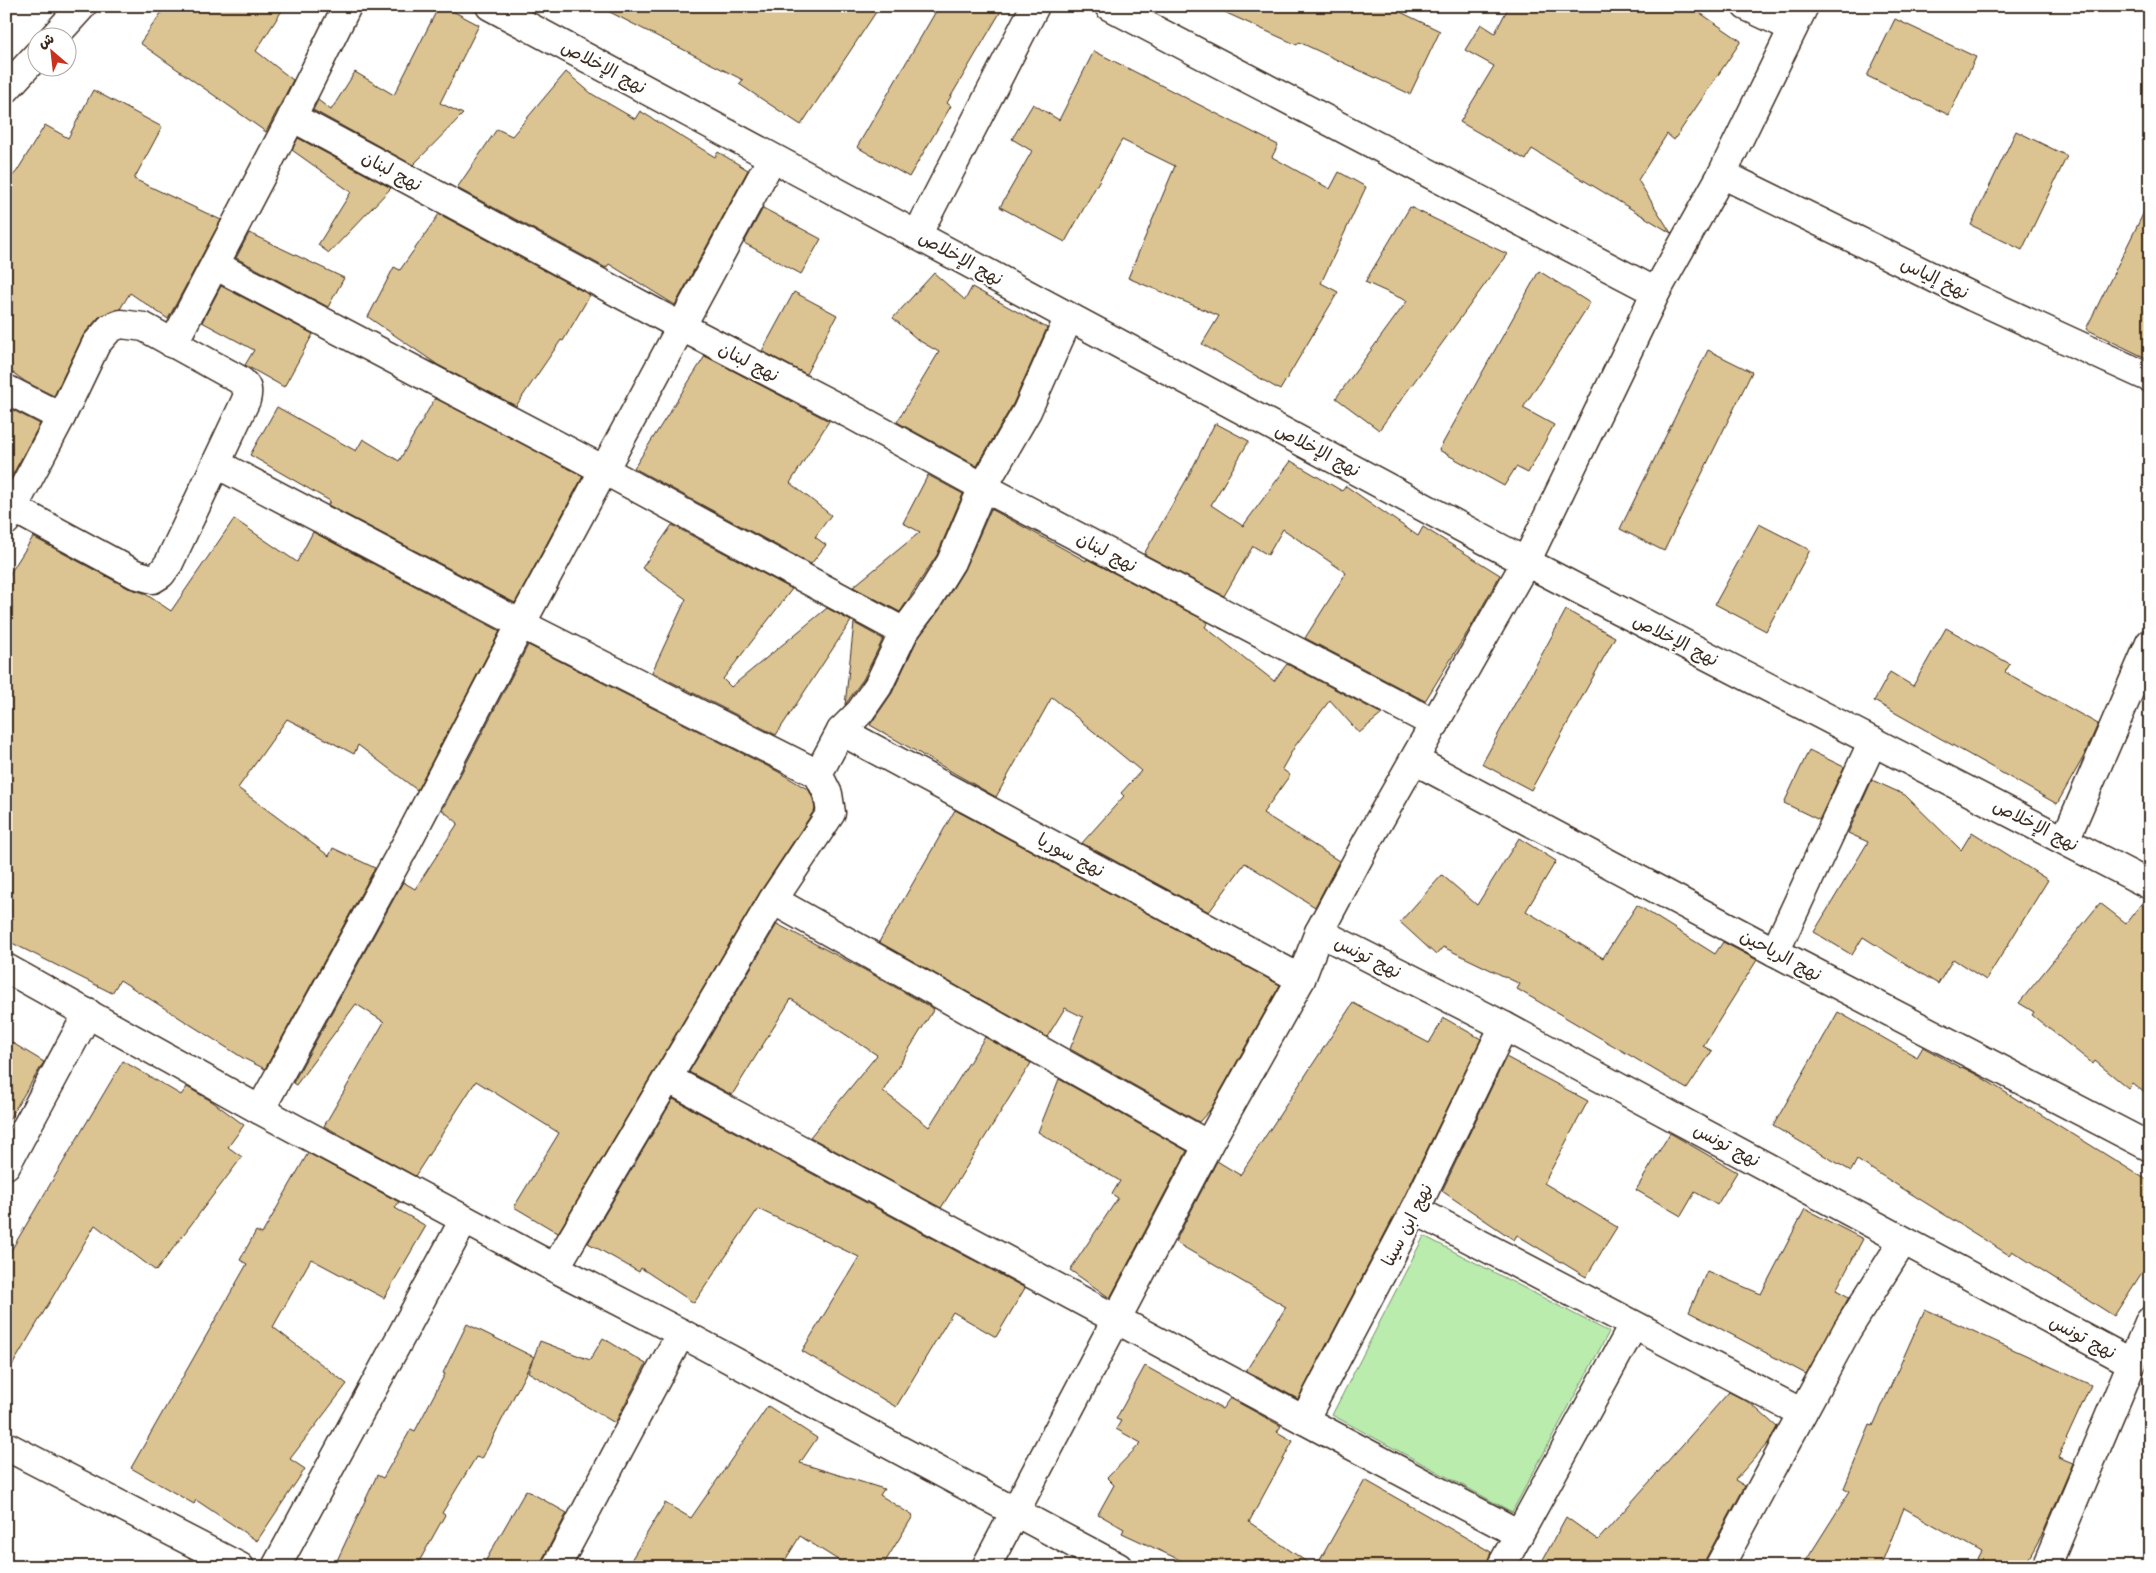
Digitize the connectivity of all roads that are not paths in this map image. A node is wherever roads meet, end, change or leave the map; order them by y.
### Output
1 (82, 6) edge
2 (347, 6) edge
3 (490, 6) edge
4 (1035, 6) edge
5 (1109, 6) edge
6 (1746, 6) edge
7 (1798, 17) edge
8 (62, 28) edge
9 (28, 65) edge
10 (6, 89) edge
11 (292, 116) junction
12 (772, 158) junction
13 (1722, 174) junction
14 (917, 235) junction
15 (215, 266) junction
16 (1656, 292) junction
17 (1069, 317) junction
18 (682, 327) junction
19 (173, 344) junction
20 (2150, 378) edge
21 (6, 390) edge
22 (61, 417) junction
23 (217, 464) junction
24 (604, 470) junction
25 (983, 487) junction
26 (10, 515) edge
27 (1526, 562) junction
28 (521, 624) junction
29 (904, 632) junction
30 (2150, 643) edge
31 (1435, 724) junction
32 (841, 731) junction
33 (1873, 741) junction
34 (1414, 760) junction
35 (818, 774) junction
36 (2065, 840) junction
37 (2150, 885) edge
38 (774, 900) junction
39 (1319, 932) junction
40 (1775, 952) junction
41 (6, 968) edge
42 (1301, 978) junction
43 (88, 1014) junction
44 (1504, 1026) junction
45 (669, 1079) junction
46 (260, 1110) junction
47 (1208, 1145) junction
48 (2150, 1147) edge
49 (6, 1165) edge
50 (1415, 1210) junction
51 (464, 1220) junction
52 (1903, 1241) junction
53 (555, 1268) junction
54 (1117, 1320) junction
55 (2150, 1320) edge
56 (1633, 1326) junction
57 (681, 1333) junction
58 (2132, 1363) junction
59 (1802, 1413) junction
60 (1304, 1420) junction
61 (6, 1446) edge
62 (1015, 1511) junction
63 (1519, 1534) junction
64 (560, 1565) edge
65 (240, 1567) edge
66 (276, 1567) edge
67 (986, 1567) edge
68 (1118, 1567) edge
69 (1501, 1567) edge
70 (1719, 1567) edge
71 (2046, 1567) edge

1 - 8 street
2 - 11 street
3 - 12 street, نهج الإخلاص
4 - 14 street
5 - 16 street
6 - 7 street
7 - 13 street
9 - 10 street
11 - 15 street
11 - 18 street, نهج لبنان
12 - 14 street, نهج الإخلاص
12 - 18 street
13 - 16 street
13 - 20 street, نهخ إلياس
14 - 17 street, نهج الإخلاص
15 - 19 street
15 - 24 street
16 - 27 street
17 - 25 street
17 - 27 street, نهج الإخلاص
18 - 24 street
18 - 25 street, نهج لبنان
19 - 22 street
19 - 23 street
21 - 22 street
22 - 26 street
23 - 26 street
23 - 28 street
24 - 28 street
24 - 29 street
25 - 29 street
25 - 31 street, نهج لبنان
27 - 31 street
27 - 33 street, نهج الإخلاص
28 - 35 street
28 - 46 street
29 - 32 street
30 - 36 street
31 - 34 street
32 - 35 street
32 - 42 street, نهج سوريا
33 - 36 street, نهج الإخلاص
33 - 40 street
34 - 39 street
34 - 40 street, نهج الرياحين
35 - 38 street
36 - 37 street, نهج الإخلاص
38 - 45 street
38 - 47 street
39 - 42 street
39 - 44 street, نهج تونس
40 - 48 street, نهج الرياحين
41 - 43 street
42 - 47 street
43 - 46 street
43 - 49 street
44 - 50 street, نهج ابن سينا
44 - 52 street, نهج تونس
45 - 53 street
45 - 54 street
46 - 51 street
47 - 54 street
50 - 56 street
50 - 60 street, نهج ابن سينا
51 - 53 street
51 - 66 street
52 - 58 street, نهج تونس
52 - 59 street
53 - 57 street
54 - 60 street
54 - 62 street
55 - 58 street
56 - 59 street
56 - 63 street
57 - 62 street
57 - 64 street
58 - 71 street
59 - 70 street
60 - 63 street
61 - 65 street
62 - 67 street
62 - 68 street
63 - 69 street

